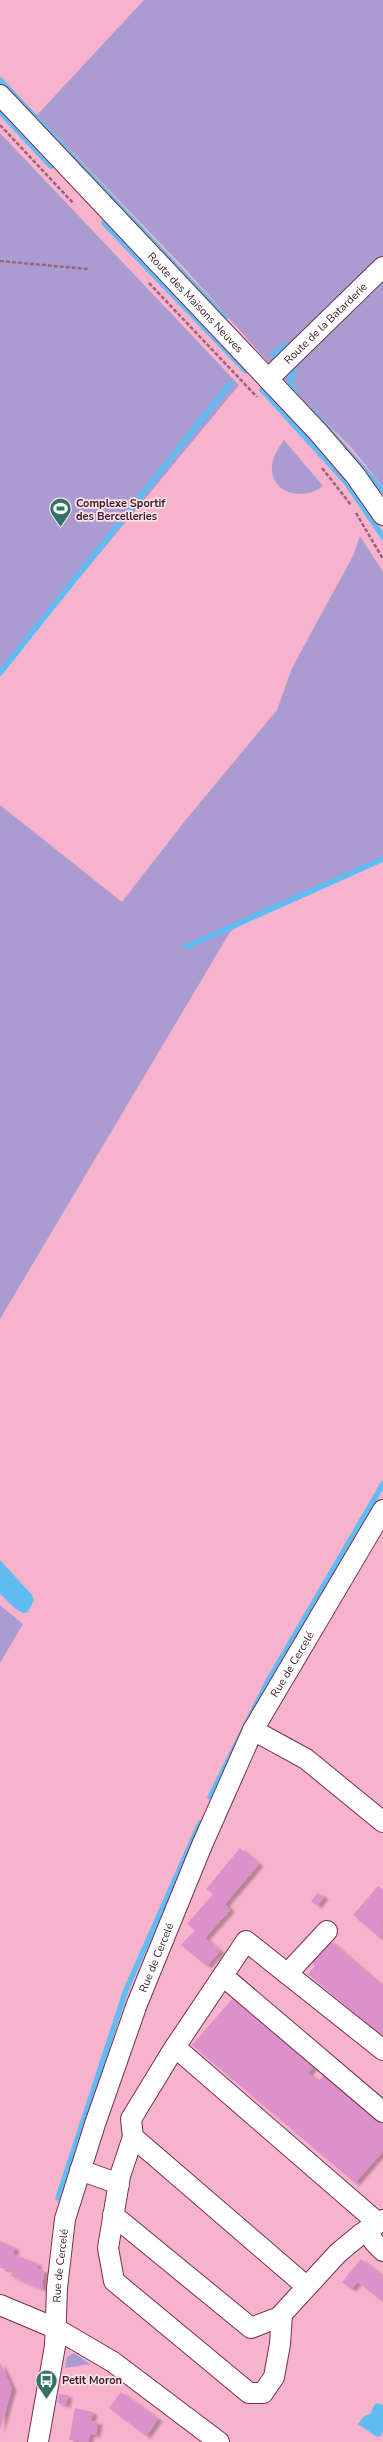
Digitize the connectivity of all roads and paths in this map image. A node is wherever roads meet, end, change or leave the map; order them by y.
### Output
1 (0, 95) edge
2 (0, 125) edge
3 (79, 208) dead end
4 (0, 261) edge
5 (383, 267) edge
6 (88, 269) dead end
7 (148, 281) dead end
8 (268, 379) junction
9 (262, 403) dead end
10 (320, 466) dead end
11 (383, 515) edge
12 (383, 559) edge
13 (383, 1510) edge
14 (253, 1730) junction
15 (383, 1822) edge
16 (327, 1931) dead end
17 (287, 1974) junction
18 (223, 1976) junction
19 (175, 2047) junction
20 (383, 2050) edge
21 (383, 2112) edge
22 (133, 2137) junction
23 (80, 2170) junction
24 (119, 2184) junction
25 (114, 2215) junction
26 (376, 2224) edge
27 (383, 2251) edge
28 (306, 2286) junction
29 (0, 2305) edge
30 (282, 2316) junction
31 (55, 2328) junction
32 (38, 2442) edge
33 (219, 2442) edge

1 - 8 street, Route des Maisons Neuves
2 - 3 path
4 - 6 path
5 - 8 street, Route de la Batarderie
7 - 9 path
8 - 11 street, Route des Maisons Neuves
10 - 12 path
13 - 14 street, Rue de Cercelé
14 - 15 street
14 - 23 street, Rue de Cercelé
16 - 17 street
17 - 18 street
17 - 20 street
18 - 19 street
18 - 21 street
19 - 22 street
19 - 26 street
22 - 24 street
22 - 28 street
23 - 24 street
23 - 31 street, Rue de Cercelé
24 - 25 street
25 - 30 street
25 - 30 street
26 - 27 street
26 - 28 street
28 - 30 street
29 - 31 street
31 - 32 street, Rue de Cercelé
31 - 33 street

